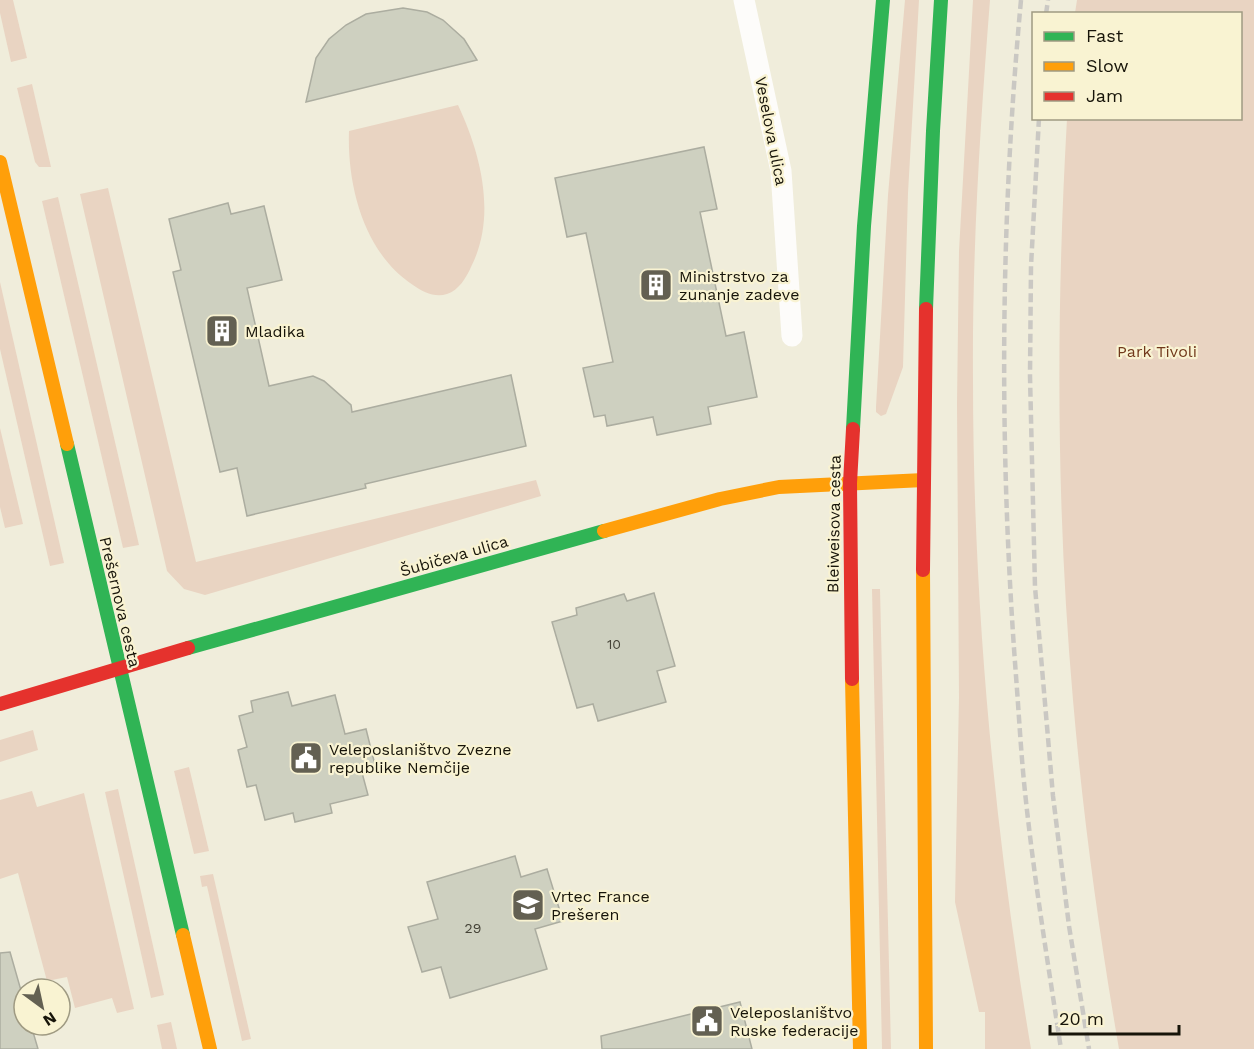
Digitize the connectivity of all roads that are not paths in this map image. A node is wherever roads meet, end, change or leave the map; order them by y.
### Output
1 (744, 0) edge
2 (883, 0) edge
3 (941, 0) edge
4 (0, 162) edge
5 (792, 336) dead end
6 (924, 480) junction
7 (850, 483) junction
8 (119, 667) junction
9 (0, 704) edge
10 (210, 1049) edge
11 (860, 1049) edge
12 (926, 1049) edge

1 - 5 lane, Veselova ulica
2 - 7 main road, Bleiweisova cesta
3 - 6 main road
4 - 8 main road, Prešernova cesta
6 - 7 main road, Šubičeva ulica
6 - 12 main road
7 - 8 main road, Šubičeva ulica
7 - 11 main road, Bleiweisova cesta
8 - 9 main road, Šubičeva ulica
8 - 10 main road, Prešernova cesta

